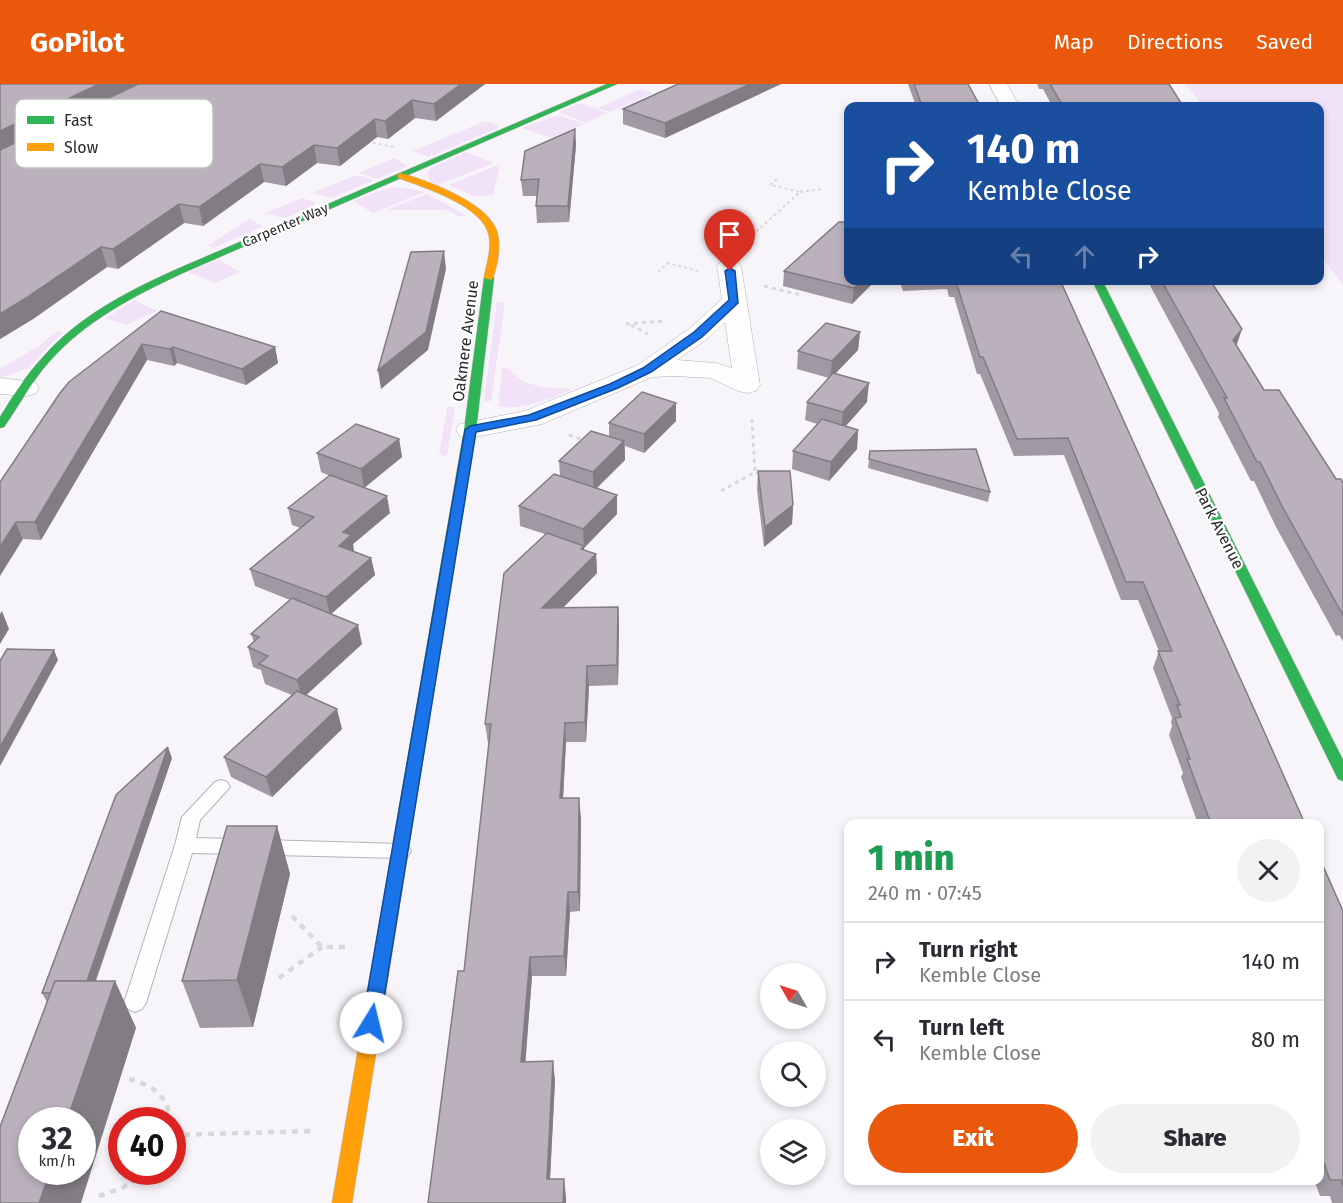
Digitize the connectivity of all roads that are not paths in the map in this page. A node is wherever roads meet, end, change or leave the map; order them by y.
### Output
1 (613, 84) edge
2 (998, 84) edge
3 (1008, 102) edge
4 (400, 176) junction
5 (739, 258) road end
6 (1099, 285) edge
7 (734, 301) junction
8 (647, 370) junction
9 (13, 387) edge
10 (0, 424) edge
11 (470, 430) junction
12 (1343, 775) edge
13 (222, 787) dead end
14 (185, 845) junction
15 (400, 850) junction
16 (135, 1003) dead end
17 (342, 1203) edge

1 - 4 street, Carpenter Way
2 - 3 street
4 - 9 street, Carpenter Way
4 - 11 street, Oakmere Avenue
5 - 7 street
6 - 12 street, Park Avenue
7 - 8 street
7 - 8 street
8 - 11 street
9 - 10 street, Carpenter Way
11 - 15 street, Oakmere Avenue
13 - 14 lane
14 - 15 lane
14 - 16 lane
15 - 17 street, Oakmere Avenue

